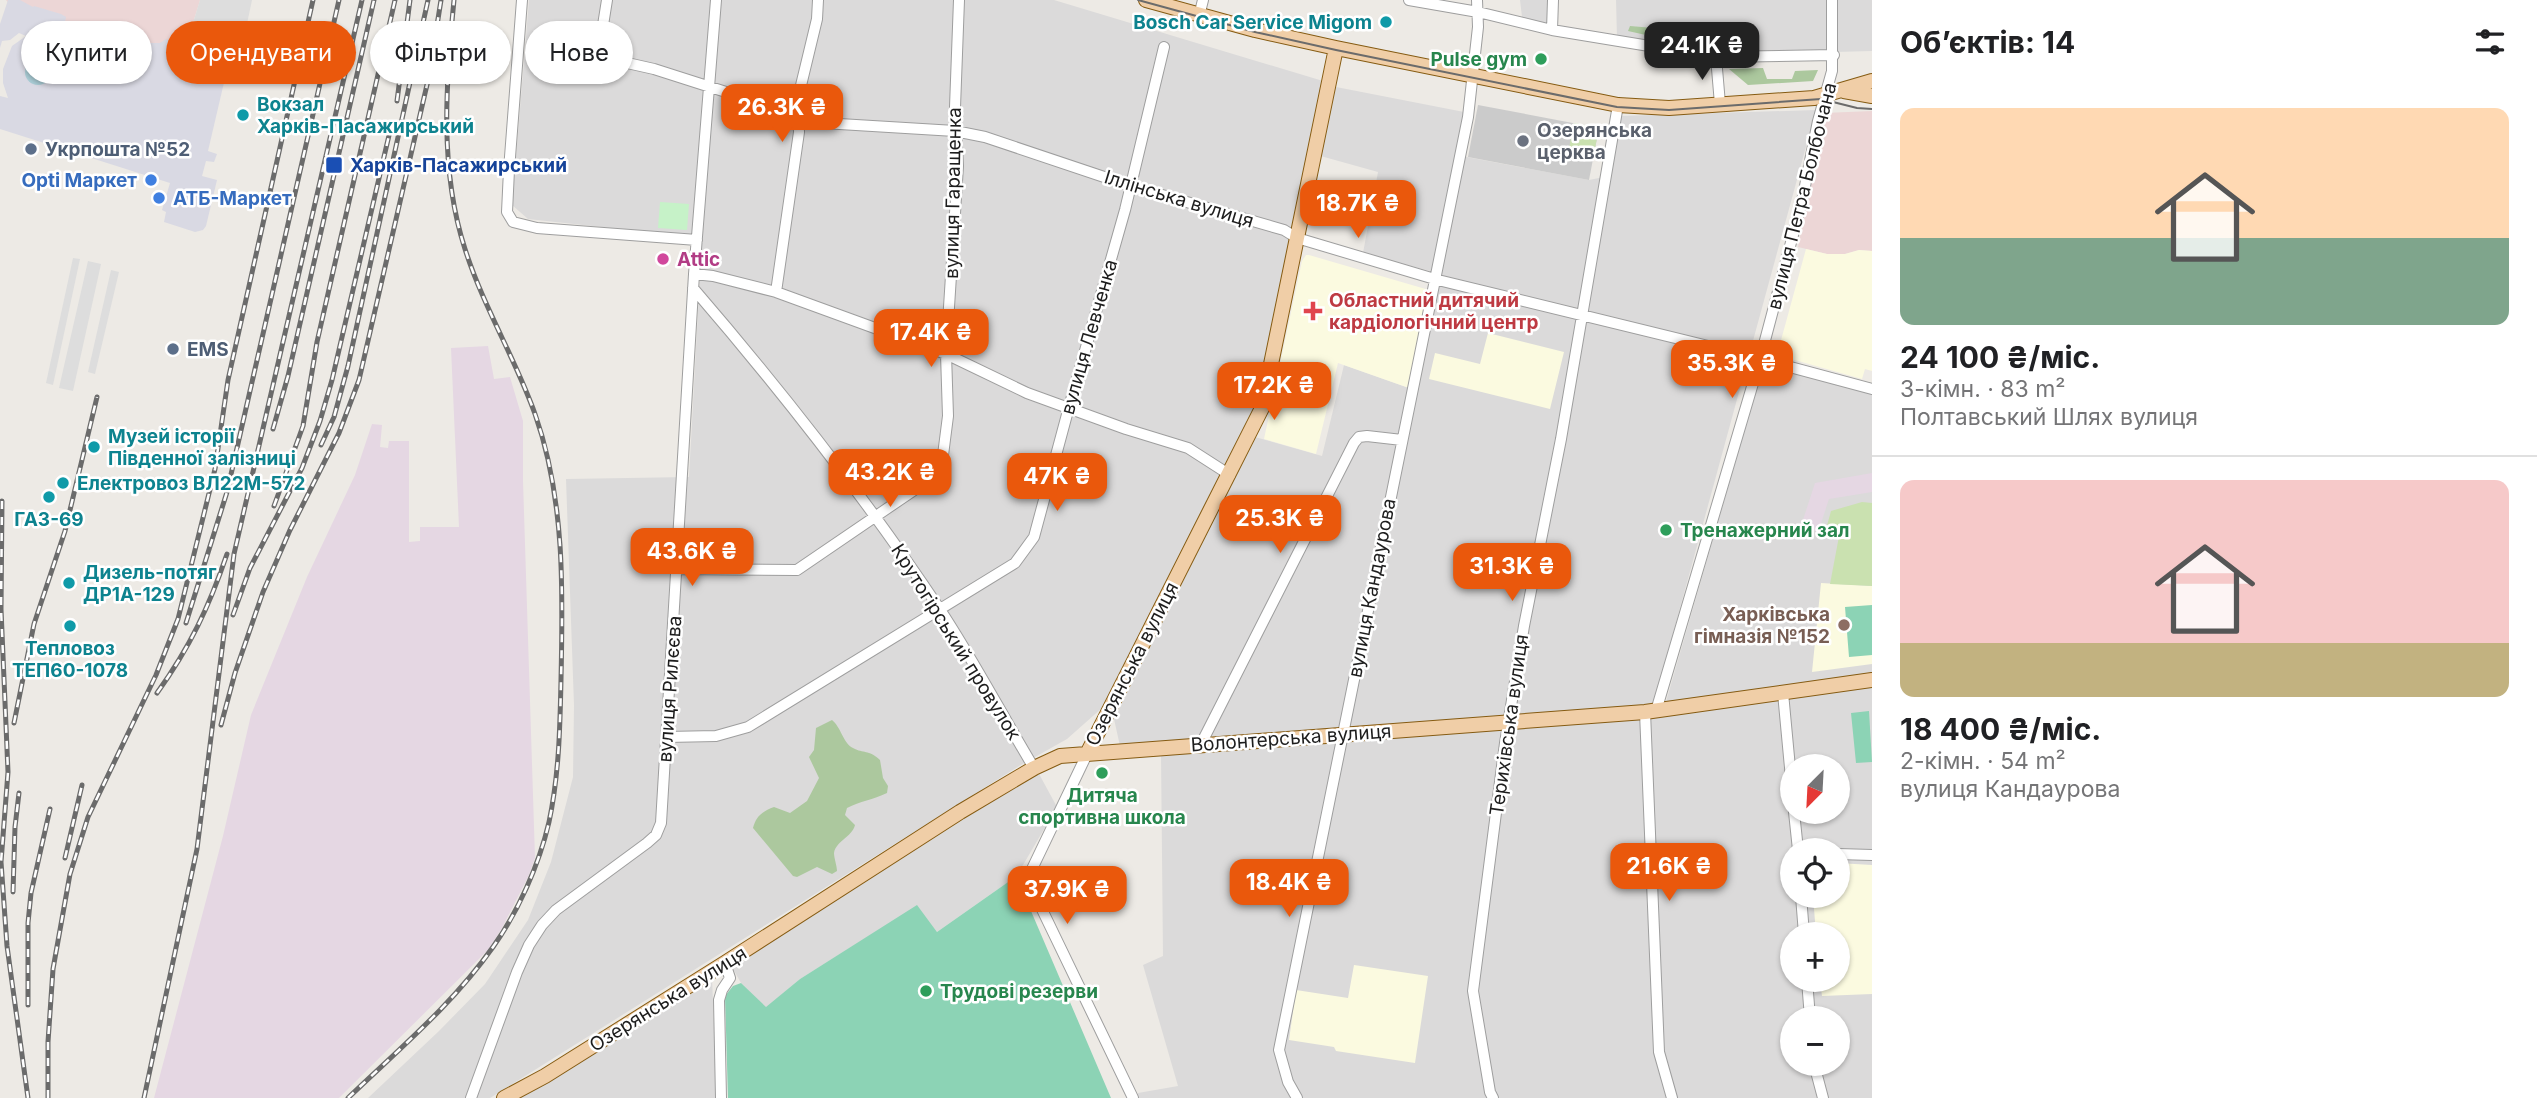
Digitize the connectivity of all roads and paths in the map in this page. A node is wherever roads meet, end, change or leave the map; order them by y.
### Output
1 (522, 0) edge
2 (607, 0) edge
3 (716, 0) edge
4 (818, 0) edge
5 (959, 0) edge
6 (1146, 0) edge
7 (1203, 0) edge
8 (1409, 0) edge
9 (1553, 0) edge
10 (1832, 0) edge
11 (1478, 6) edge
12 (1199, 16) junction
13 (1552, 30) junction
14 (1164, 47) dead end
15 (1336, 48) junction
16 (1834, 55) junction
17 (1716, 57) junction
18 (1472, 75) junction
19 (1872, 81) edge
20 (708, 85) junction
21 (1844, 91) junction
22 (1825, 95) junction
23 (1872, 96) edge
24 (1720, 104) junction
25 (1618, 105) junction
26 (797, 112) junction
27 (955, 131) junction
28 (1130, 186) junction
29 (1297, 238) junction
30 (697, 240) junction
31 (694, 274) junction
32 (1435, 279) junction
33 (693, 288) junction
34 (776, 292) junction
35 (1580, 314) junction
36 (946, 354) junction
37 (1760, 359) junction
38 (1872, 389) edge
39 (1069, 407) junction
40 (1402, 440) junction
41 (1230, 475) junction
42 (876, 516) junction
43 (677, 569) junction
44 (940, 610) junction
45 (1872, 680) edge
46 (1783, 693) junction
47 (1651, 712) junction
48 (1508, 724) junction
49 (1344, 734) junction
50 (667, 737) junction
51 (1201, 744) junction
52 (1088, 752) junction
53 (1789, 754) edge
54 (1034, 768) junction
55 (1850, 854) edge
56 (1872, 855) edge
57 (725, 964) junction
58 (1817, 1076) edge
59 (471, 1098) edge
60 (504, 1098) edge
61 (721, 1098) edge
62 (1133, 1098) edge
63 (1297, 1098) edge
64 (1493, 1098) edge
65 (1672, 1098) edge
66 (1823, 1098) edge

1 - 30 street
2 - 20 street, Іллінська вулиця
3 - 20 street, вулиця Рилєєва
4 - 26 street
5 - 27 street, вулиця Гаращенка
6 - 12 main road
7 - 12 street
8 - 11 street
9 - 13 street
10 - 16 street, вулиця Петра Болбочана
11 - 13 street
11 - 18 street, вулиця Кандаурова
12 - 15 main road
13 - 17 street
14 - 28 street, вулиця Левченка
15 - 18 main road
15 - 29 main road, Озерянська вулиця
16 - 17 street
16 - 22 street, вулиця Петра Болбочана
17 - 24 street
18 - 25 main road
18 - 32 street, вулиця Кандаурова
19 - 21 main road
20 - 26 street, Іллінська вулиця
20 - 30 street, вулиця Рилєєва
21 - 22 main road
21 - 23 main road
22 - 24 main road
22 - 37 street, вулиця Петра Болбочана
24 - 25 main road
25 - 35 street, Терихівська вулиця
26 - 27 street, Іллінська вулиця
26 - 34 street
27 - 28 street, Іллінська вулиця
27 - 36 street, вулиця Гаращенка
28 - 29 street, Іллінська вулиця
28 - 39 street, вулиця Левченка
29 - 32 street, Іллінська вулиця
29 - 41 main road, Озерянська вулиця
30 - 31 street, вулиця Рилєєва
31 - 33 street, вулиця Рилєєва
31 - 34 street
32 - 35 street, Іллінська вулиця
32 - 40 street, вулиця Кандаурова
33 - 42 street, Крутогірський провулок
33 - 43 street, вулиця Рилєєва
34 - 36 street
35 - 37 street, Іллінська вулиця
35 - 48 street, Терихівська вулиця
36 - 39 street
36 - 42 street, вулиця Гаращенка
37 - 38 street, Іллінська вулиця
37 - 47 street, вулиця Петра Болбочана
39 - 41 street
39 - 44 street, вулиця Левченка
40 - 49 street, вулиця Кандаурова
40 - 51 street
41 - 52 main road, Озерянська вулиця
42 - 43 street, вулиця Гаращенка
42 - 44 street, Крутогірський провулок
43 - 50 street, вулиця Рилєєва
44 - 50 street, вулиця Левченка
44 - 54 street, Крутогірський провулок
45 - 46 main road, Волонтерська вулиця
46 - 47 main road, Волонтерська вулиця
46 - 53 street
47 - 48 main road, Волонтерська вулиця
47 - 65 street, вулиця Петра Болбочана
48 - 49 main road, Волонтерська вулиця
48 - 64 street, Терихівська вулиця
49 - 51 main road, Волонтерська вулиця
49 - 63 street, вулиця Кандаурова
50 - 59 street, вулиця Рилєєва
51 - 52 main road, Волонтерська вулиця
52 - 54 main road, Озерянська вулиця
52 - 62 street
54 - 57 main road, Озерянська вулиця
55 - 56 street
57 - 60 main road, Озерянська вулиця
57 - 61 street
58 - 66 street

